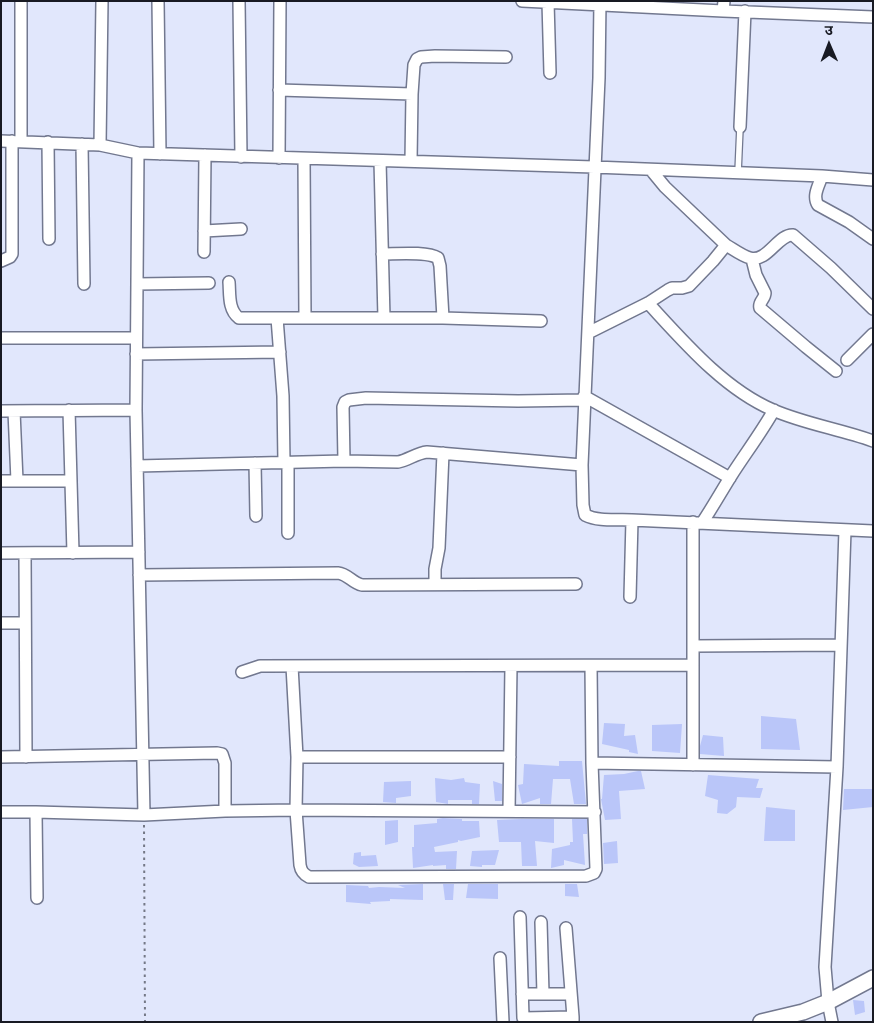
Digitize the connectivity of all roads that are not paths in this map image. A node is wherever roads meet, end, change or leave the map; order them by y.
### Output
1 (21, 1) edge
2 (102, 1) edge
3 (158, 1) edge
4 (238, 1) edge
5 (280, 1) edge
6 (522, 1) edge
7 (548, 2) edge
8 (600, 3) edge
9 (723, 6) edge
10 (745, 11) junction
11 (873, 17) edge
12 (506, 57) dead end
13 (550, 73) dead end
14 (279, 90) junction
15 (412, 94) junction
16 (740, 127) joint
17 (11, 141) edge
18 (48, 142) junction
19 (82, 144) junction
20 (100, 145) junction
21 (138, 153) junction
22 (160, 154) junction
23 (205, 155) junction
24 (241, 157) junction
25 (279, 158) junction
26 (304, 159) junction
27 (380, 161) junction
28 (411, 161) junction
29 (594, 167) junction
30 (650, 170) junction
31 (738, 173) junction
32 (822, 176) junction
33 (873, 180) edge
34 (242, 229) dead end
35 (204, 231) junction
36 (49, 239) dead end
37 (873, 239) edge
38 (726, 245) junction
39 (204, 252) dead end
40 (382, 254) junction
41 (752, 259) junction
42 (1, 260) edge
43 (229, 282) dead end
44 (209, 283) dead end
45 (84, 284) dead end
46 (137, 284) junction
47 (648, 303) junction
48 (873, 309) edge
49 (277, 318) junction
50 (305, 318) junction
51 (384, 318) junction
52 (443, 318) junction
53 (541, 322) dead end
54 (588, 333) junction
55 (873, 334) edge
56 (1, 338) edge
57 (136, 338) junction
58 (280, 352) junction
59 (136, 354) junction
60 (847, 360) dead end
61 (836, 371) dead end
62 (584, 398) junction
63 (69, 410) junction
64 (136, 410) junction
65 (774, 410) junction
66 (1, 411) edge
67 (14, 411) junction
68 (873, 440) edge
69 (443, 453) junction
70 (344, 461) junction
71 (286, 462) junction
72 (255, 463) junction
73 (582, 465) junction
74 (137, 466) junction
75 (730, 478) junction
76 (1, 481) edge
77 (17, 481) junction
78 (71, 481) junction
79 (256, 516) dead end
80 (632, 520) junction
81 (697, 523) junction
82 (844, 530) junction
83 (872, 531) edge
84 (288, 532) dead end
85 (139, 552) junction
86 (1, 553) edge
87 (25, 553) junction
88 (73, 553) junction
89 (139, 575) junction
90 (434, 584) junction
91 (576, 584) dead end
92 (630, 597) dead end
93 (1, 622) edge
94 (25, 622) junction
95 (841, 645) junction
96 (693, 646) junction
97 (693, 665) junction
98 (292, 666) junction
99 (511, 666) junction
100 (591, 666) junction
101 (242, 672) dead end
102 (143, 755) junction
103 (1, 757) edge
104 (26, 757) junction
105 (297, 757) junction
106 (510, 757) junction
107 (592, 764) junction
108 (693, 765) junction
109 (837, 767) junction
110 (296, 810) junction
111 (225, 811) junction
112 (509, 811) junction
113 (1, 812) edge
114 (36, 812) junction
115 (594, 812) junction
116 (144, 815) junction
117 (37, 898) dead end
118 (520, 917) dead end
119 (541, 922) dead end
120 (566, 928) dead end
121 (500, 958) dead end
122 (873, 978) edge
123 (522, 994) junction
124 (543, 994) junction
125 (571, 994) junction
126 (828, 1002) junction
127 (780, 1018) junction
128 (573, 1019) edge
129 (503, 1022) edge
130 (761, 1022) edge
131 (795, 1022) edge
132 (832, 1022) edge

1 - 17 street
2 - 20 street
3 - 22 street
4 - 24 street
5 - 14 street
6 - 7 street
7 - 8 street
7 - 13 street
8 - 9 street
8 - 29 street
9 - 10 street
10 - 11 street
10 - 16 street
12 - 15 street
14 - 15 street
14 - 25 street
15 - 28 street
16 - 31 lane
17 - 18 street
17 - 42 street
18 - 19 street
18 - 36 street
19 - 20 street
19 - 45 street
20 - 21 street
21 - 22 street
21 - 46 street
22 - 23 street
23 - 24 street
23 - 35 street
24 - 25 street
25 - 26 street
26 - 27 street
26 - 50 street
27 - 28 street
27 - 40 street
28 - 29 street
29 - 30 street
29 - 54 street
30 - 31 street
30 - 38 street
31 - 32 street
32 - 33 street
32 - 37 street
34 - 35 street
35 - 39 street
38 - 41 street
38 - 47 street
40 - 51 street
40 - 52 street
41 - 48 street
41 - 61 street
43 - 49 street
44 - 46 street
46 - 57 street
47 - 54 street
47 - 65 street
49 - 50 street
49 - 58 street
50 - 51 street
51 - 52 street
52 - 53 street
54 - 62 street
55 - 60 street
56 - 57 street
57 - 59 street
58 - 59 street
58 - 71 street
59 - 64 street
62 - 70 street
62 - 73 street
62 - 75 street
63 - 64 street
63 - 67 street
63 - 78 street
64 - 74 street
65 - 68 street
65 - 75 street
66 - 67 street
67 - 77 street
69 - 70 street
69 - 73 street
69 - 90 street
70 - 71 street
71 - 72 street
71 - 84 street
72 - 74 street
72 - 79 street
73 - 80 street
74 - 85 street
75 - 81 street
76 - 77 street
77 - 78 street
78 - 88 street
80 - 81 street
80 - 92 street
81 - 82 street
81 - 96 street
82 - 83 street
82 - 95 street
85 - 88 street
85 - 89 street
86 - 87 street
87 - 88 street
87 - 94 street
89 - 90 street
89 - 102 street
90 - 91 street
93 - 94 street
94 - 104 street
95 - 96 street
95 - 109 street
96 - 97 street
97 - 100 street
97 - 108 street
98 - 99 street
98 - 101 street
98 - 105 street
99 - 100 street
99 - 106 street
100 - 107 street
102 - 104 street
102 - 111 street
102 - 116 street
103 - 104 street
105 - 106 street
105 - 110 street
106 - 112 street
107 - 108 street
107 - 115 street
108 - 109 street
109 - 126 street
110 - 111 street
110 - 112 street
110 - 115 street
111 - 116 street
112 - 115 street
113 - 114 street
114 - 116 street
114 - 117 street
118 - 123 street
119 - 124 street
120 - 125 street
121 - 129 street
122 - 126 street
123 - 124 street
123 - 128 street
124 - 125 street
125 - 128 street
126 - 127 street
126 - 132 street
127 - 130 street
127 - 131 street

